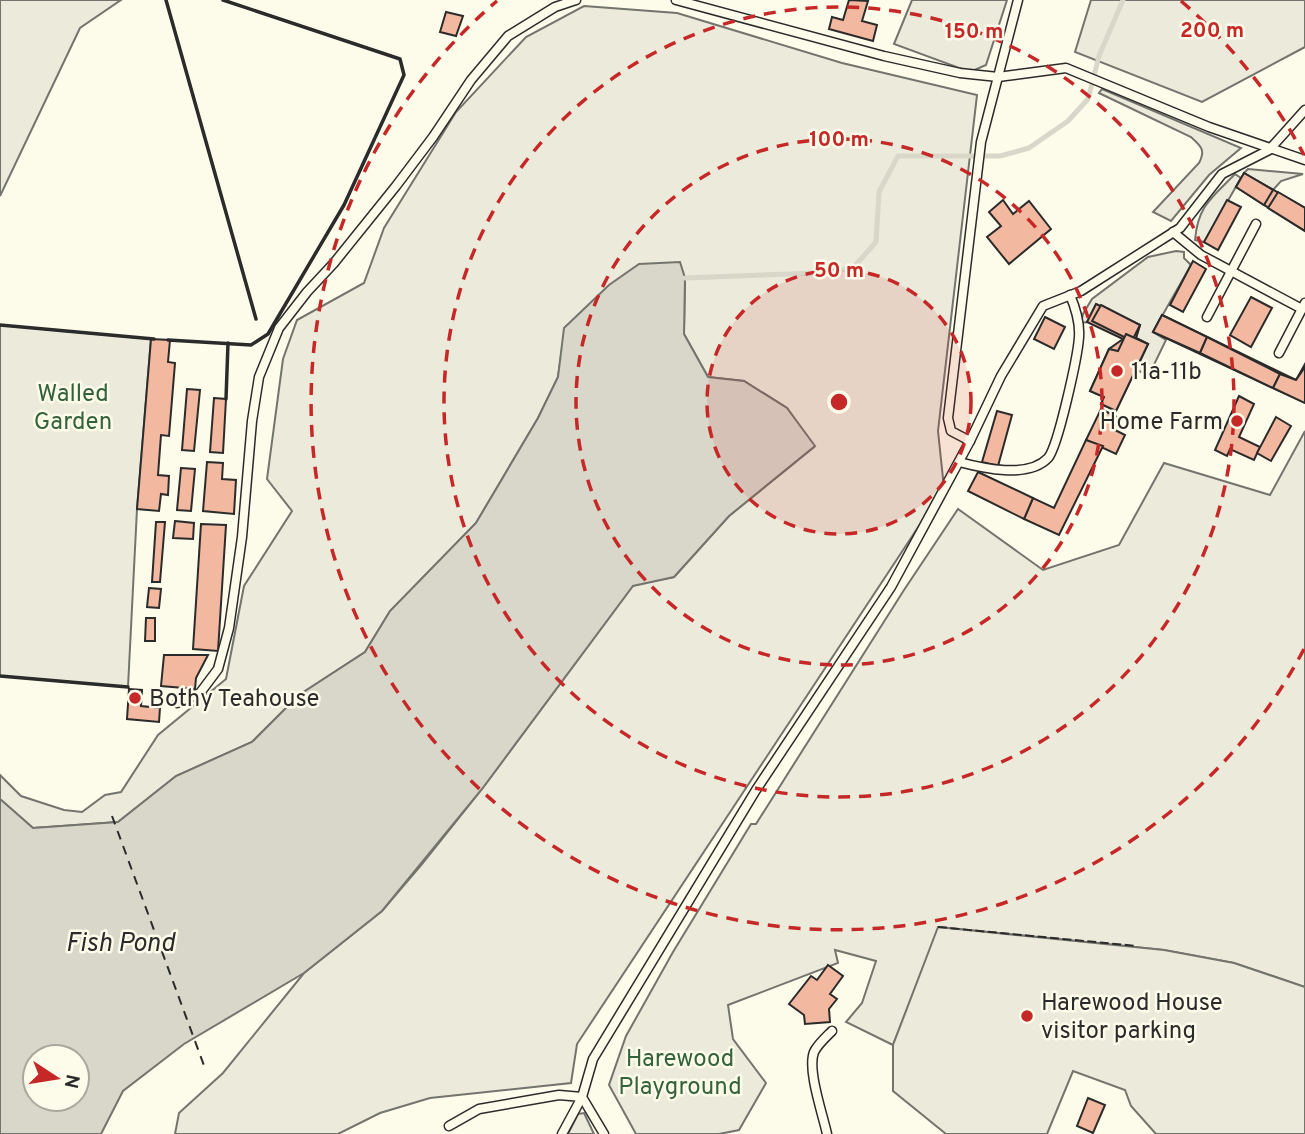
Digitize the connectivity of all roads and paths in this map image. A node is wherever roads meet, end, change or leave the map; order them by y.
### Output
1 (576, 0) edge
2 (676, 0) edge
3 (1018, 0) edge
4 (998, 78) junction
5 (1305, 110) edge
6 (1269, 150) junction
7 (1305, 160) edge
8 (1256, 224) dead end
9 (1173, 232) junction
10 (1230, 270) junction
11 (1070, 295) junction
12 (1303, 306) edge
13 (1207, 317) dead end
14 (1279, 353) dead end
15 (970, 441) junction
16 (958, 462) junction
17 (177, 703) dead end
18 (832, 1031) dead end
19 (582, 1097) junction
20 (449, 1126) dead end
21 (562, 1134) edge
22 (604, 1134) edge
23 (827, 1134) edge

1 - 17 lane
2 - 4 lane
3 - 4 lane
4 - 6 lane
4 - 15 lane
5 - 6 lane
6 - 7 lane
6 - 9 lane
8 - 10 lane
9 - 10 lane
9 - 11 lane
10 - 12 lane
10 - 13 lane
11 - 15 lane
11 - 16 lane
12 - 14 lane
15 - 16 lane
16 - 19 lane
18 - 23 lane
19 - 20 lane
19 - 21 lane
19 - 22 lane

